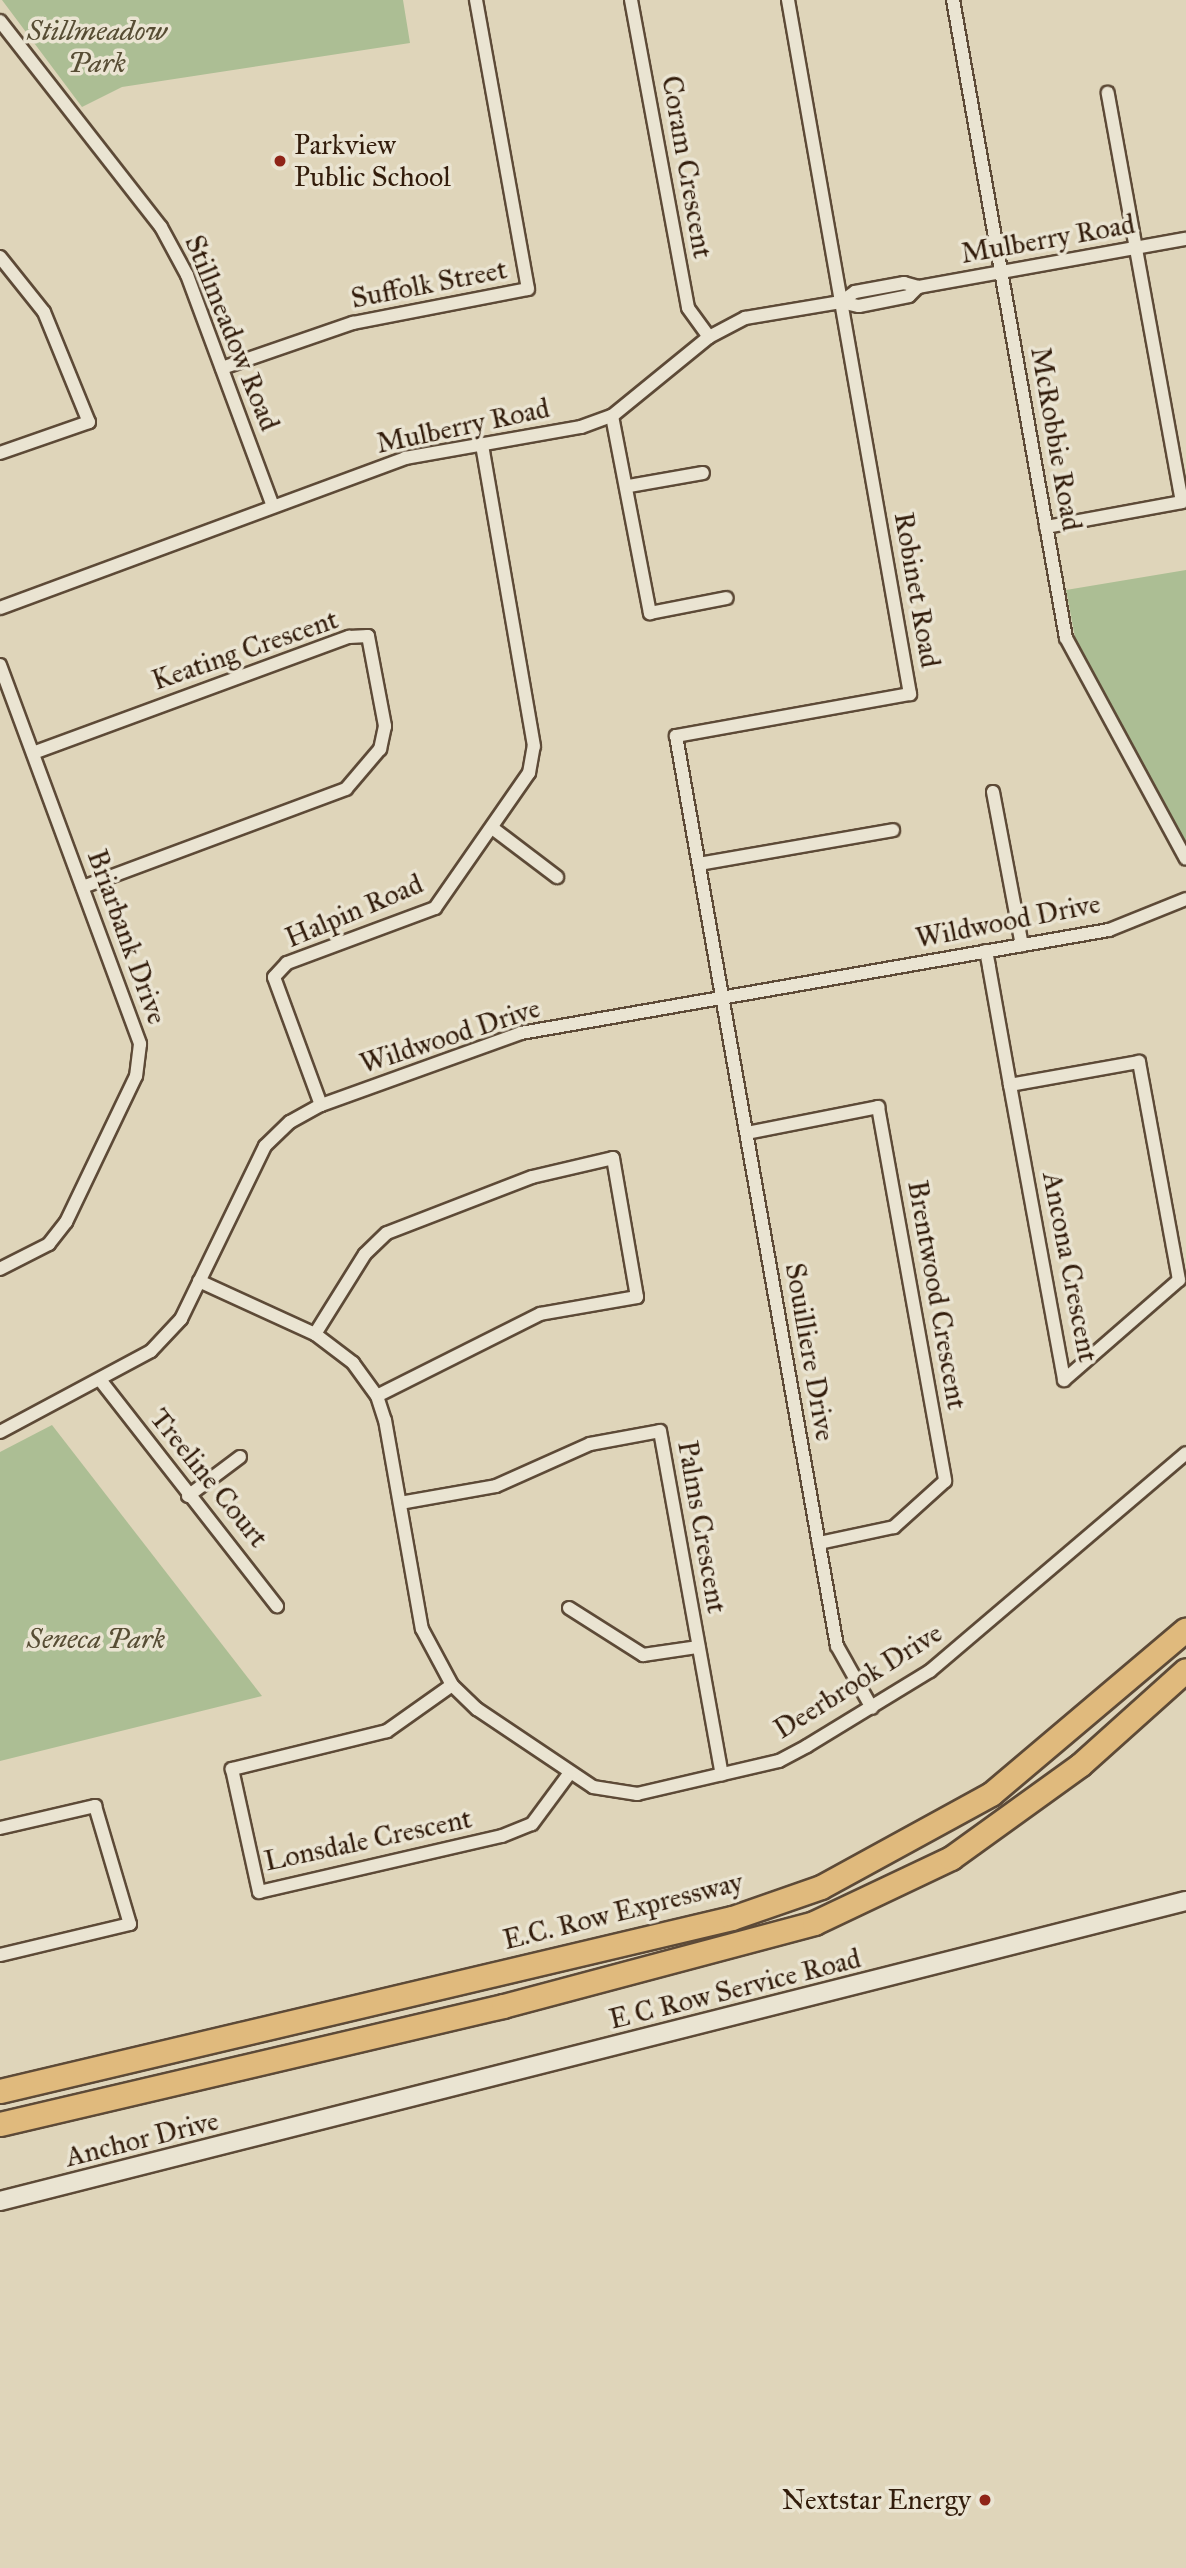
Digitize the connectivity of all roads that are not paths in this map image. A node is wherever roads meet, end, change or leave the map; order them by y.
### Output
1 (476, 0) edge
2 (631, 0) edge
3 (788, 0) edge
4 (953, 0) edge
5 (0, 21) edge
6 (1108, 93) dead end
7 (1186, 239) edge
8 (1137, 248) junction
9 (0, 257) edge
10 (1002, 272) junction
11 (841, 302) junction
12 (709, 338) junction
13 (222, 368) junction
14 (612, 416) junction
15 (482, 445) junction
16 (0, 453) edge
17 (703, 473) dead end
18 (629, 486) junction
19 (273, 506) junction
20 (1046, 527) junction
21 (727, 598) dead end
22 (0, 608) edge
23 (0, 665) edge
24 (33, 753) junction
25 (993, 792) dead end
26 (495, 830) junction
27 (893, 830) dead end
28 (1186, 859) edge
29 (699, 864) junction
30 (557, 877) dead end
31 (83, 887) junction
32 (1186, 899) edge
33 (1022, 945) junction
34 (986, 951) junction
35 (723, 997) junction
36 (1010, 1085) junction
37 (321, 1105) junction
38 (747, 1133) junction
39 (0, 1269) edge
40 (199, 1281) junction
41 (315, 1334) junction
42 (101, 1381) junction
43 (377, 1396) junction
44 (0, 1432) edge
45 (1186, 1453) edge
46 (240, 1457) dead end
47 (188, 1496) junction
48 (400, 1503) junction
49 (819, 1543) junction
50 (277, 1606) dead end
51 (569, 1608) dead end
52 (1186, 1629) edge
53 (698, 1647) junction
54 (1186, 1670) edge
55 (452, 1685) junction
56 (872, 1708) junction
57 (569, 1774) junction
58 (722, 1774) junction
59 (0, 1828) edge
60 (1186, 1901) edge
61 (0, 1955) edge
62 (0, 2091) edge
63 (0, 2124) edge
64 (297, 2128) joint
65 (0, 2201) edge

1 - 13 street, Suffolk Street
2 - 12 street, Coram Crescent
3 - 11 street, Robinet Road
4 - 10 street, McRobbie Road
5 - 13 street, Stillmeadow Road
6 - 8 street
7 - 8 street, Mulberry Road
8 - 10 street, Mulberry Road
8 - 20 street
9 - 16 street
10 - 11 street, Mulberry Road
10 - 20 street, McRobbie Road
11 - 12 street, Mulberry Road
11 - 29 street, Robinet Road
12 - 14 street, Mulberry Road
13 - 19 street, Stillmeadow Road
14 - 15 street, Mulberry Road
14 - 18 street
15 - 19 street, Mulberry Road
15 - 26 street, Halpin Road
17 - 18 street
18 - 21 street
19 - 22 street, Mulberry Road
20 - 28 street, McRobbie Road
23 - 24 street, Briarbank Drive
24 - 31 street, Briarbank Drive
24 - 31 street, Keating Crescent
25 - 33 street
26 - 30 street
26 - 37 street, Halpin Road
27 - 29 street
29 - 35 street, Robinet Road
31 - 39 street, Briarbank Drive
32 - 33 street, Wildwood Drive
33 - 34 street, Wildwood Drive
34 - 35 street, Wildwood Drive
34 - 36 street, Ancona Crescent
35 - 37 street, Wildwood Drive
35 - 38 street, Souilliere Drive
36 - 36 street, Ancona Crescent
37 - 40 street, Wildwood Drive
38 - 49 street, Souilliere Drive
38 - 49 street, Brentwood Crescent
40 - 41 street, Deerbrook Drive
40 - 42 street, Wildwood Drive
41 - 43 street, Deerbrook Drive
41 - 43 street
42 - 44 street, Wildwood Drive
42 - 47 street, Treeline Court
43 - 48 street, Deerbrook Drive
45 - 56 street, Deerbrook Drive
46 - 47 street
47 - 50 street, Treeline Court
48 - 53 street, Palms Crescent
48 - 55 street, Deerbrook Drive
49 - 56 street, Souilliere Drive
51 - 53 street
52 - 62 highway, E.C. Row Expressway
53 - 58 street, Palms Crescent
54 - 63 highway
55 - 57 street, Deerbrook Drive
55 - 57 street, Lonsdale Crescent
56 - 58 street, Deerbrook Drive
57 - 58 street, Deerbrook Drive
59 - 61 street
60 - 64 street, E C Row Service Road
64 - 65 street, Anchor Drive

